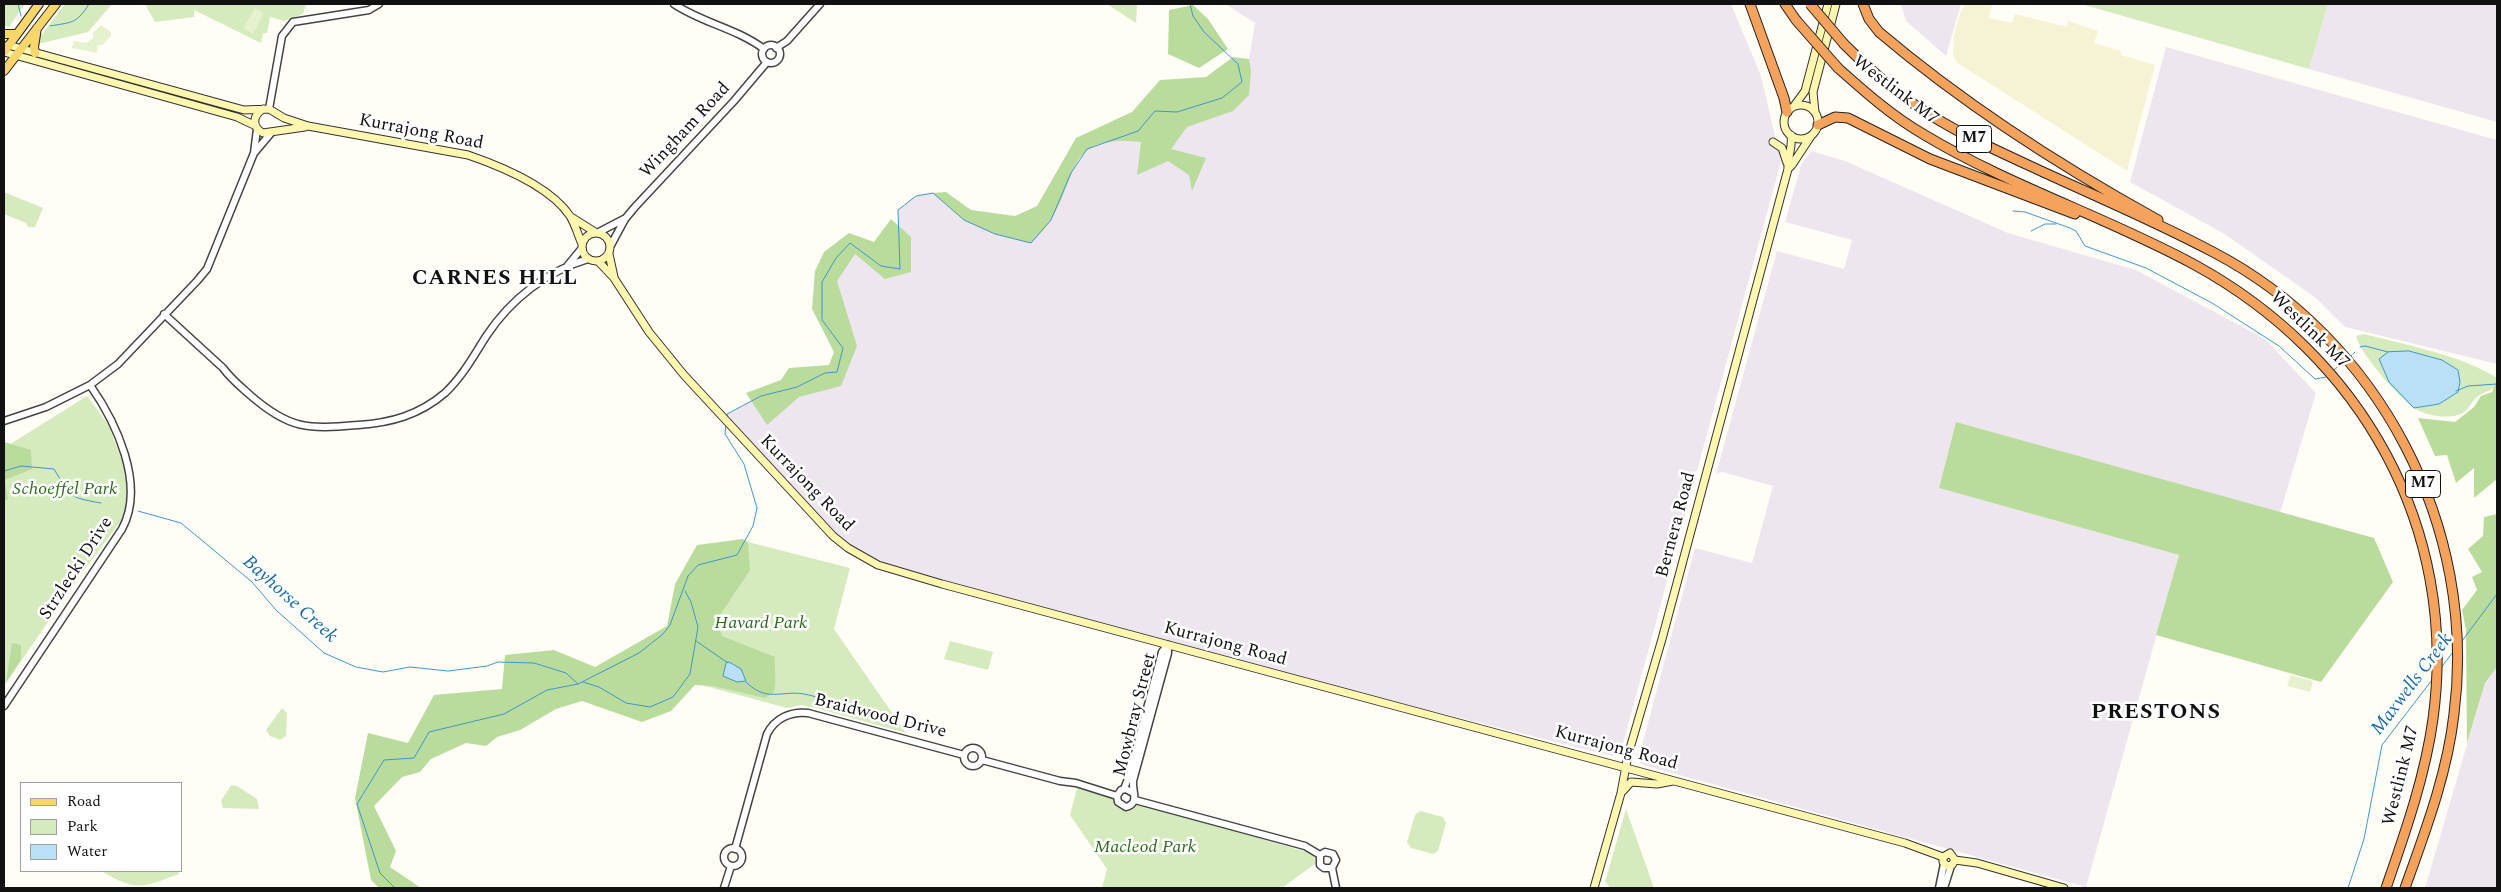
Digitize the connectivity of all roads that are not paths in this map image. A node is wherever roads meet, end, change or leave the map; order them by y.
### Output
1 (39, 4) edge
2 (56, 4) edge
3 (379, 4) edge
4 (674, 4) edge
5 (820, 4) edge
6 (1750, 4) edge
7 (1785, 4) edge
8 (1810, 4) edge
9 (1828, 4) edge
10 (1836, 4) edge
11 (1863, 4) edge
12 (38, 26) junction
13 (4, 34) edge
14 (16, 34) junction
15 (5, 48) edge
16 (776, 48) junction
17 (20, 49) junction
18 (764, 49) junction
19 (35, 53) junction
20 (15, 56) junction
21 (767, 62) junction
22 (4, 71) edge
23 (266, 109) junction
24 (1790, 109) junction
25 (1815, 112) junction
26 (278, 115) junction
27 (1818, 125) junction
28 (308, 126) junction
29 (256, 127) junction
30 (273, 131) junction
31 (1791, 135) junction
32 (1810, 136) junction
33 (1773, 142) dead end
34 (254, 153) junction
35 (1787, 166) junction
36 (571, 217) junction
37 (625, 219) junction
38 (597, 232) junction
39 (611, 245) junction
40 (582, 246) junction
41 (609, 254) junction
42 (588, 259) junction
43 (598, 261) junction
44 (567, 266) junction
45 (2238, 266) junction
46 (614, 278) junction
47 (2269, 312) junction
48 (164, 314) junction
49 (90, 385) junction
50 (4, 421) edge
51 (1168, 645) junction
52 (4, 706) edge
53 (964, 755) junction
54 (982, 760) junction
55 (1626, 767) junction
56 (1677, 781) junction
57 (1124, 789) junction
58 (1621, 793) junction
59 (1117, 796) junction
60 (1134, 796) junction
61 (735, 849) junction
62 (1320, 856) junction
63 (1948, 861) junction
64 (731, 866) junction
65 (1332, 868) junction
66 (724, 888) edge
67 (1336, 888) edge
68 (1594, 888) edge
69 (1939, 888) edge
70 (1944, 888) edge
71 (2064, 888) edge
72 (2386, 888) edge
73 (2405, 888) edge

1 - 14 main road
2 - 12 main road
3 - 23 street
4 - 18 street
5 - 16 street
6 - 24 highway
7 - 47 highway, Westlink M7 / M7, bridge
8 - 45 highway, Westlink M7 / M7, bridge
9 - 24 main road
10 - 25 main road
11 - 45 highway
12 - 17 main road
12 - 19 main road
13 - 14 main road
14 - 15 main road
15 - 17 main road
15 - 20 main road
16 - 18 street
16 - 21 street
17 - 19 main road
17 - 20 main road
18 - 21 street
19 - 23 main road
20 - 22 main road
20 - 29 main road
21 - 37 street, Wingham Road
23 - 26 main road
23 - 29 main road
24 - 25 main road
24 - 31 main road
25 - 27 main road
26 - 28 main road
26 - 30 main road
27 - 32 main road
27 - 47 highway
28 - 30 main road
28 - 36 main road, Kurrajong Road
29 - 30 main road
29 - 34 street
30 - 34 street
31 - 32 main road
31 - 35 main road, Bernera Road
32 - 35 main road, Bernera Road
33 - 35 main road
34 - 48 street
35 - 55 main road, Bernera Road
36 - 38 main road, Kurrajong Road
36 - 40 main road, Kurrajong Road
37 - 38 street, Wingham Road
37 - 39 street, Wingham Road
38 - 39 main road
38 - 40 main road
39 - 41 main road
40 - 42 main road
40 - 44 street
41 - 43 main road
41 - 46 main road
42 - 43 main road
42 - 44 street
43 - 46 main road
44 - 48 street
45 - 73 highway, Westlink M7 / M7
46 - 51 main road, Kurrajong Road
47 - 72 highway, Westlink M7 / M7
48 - 49 street
49 - 50 street
49 - 52 street, Strzlecki Drive
51 - 55 main road, Kurrajong Road
51 - 57 street, Mowbray Street
51 - 60 street, Mowbray Street
53 - 54 street
53 - 54 street
53 - 61 street, Braidwood Drive
54 - 59 street
55 - 56 main road, Kurrajong Road
55 - 58 main road, Bernera Road
56 - 58 main road
56 - 63 main road, Kurrajong Road
57 - 59 street
57 - 60 street
58 - 68 main road, Bernera Road
59 - 60 street
60 - 62 street
61 - 64 street
61 - 64 street
62 - 65 street
62 - 65 street
63 - 69 street
63 - 70 street
63 - 71 main road, Kurrajong Road
64 - 66 street
65 - 67 street

